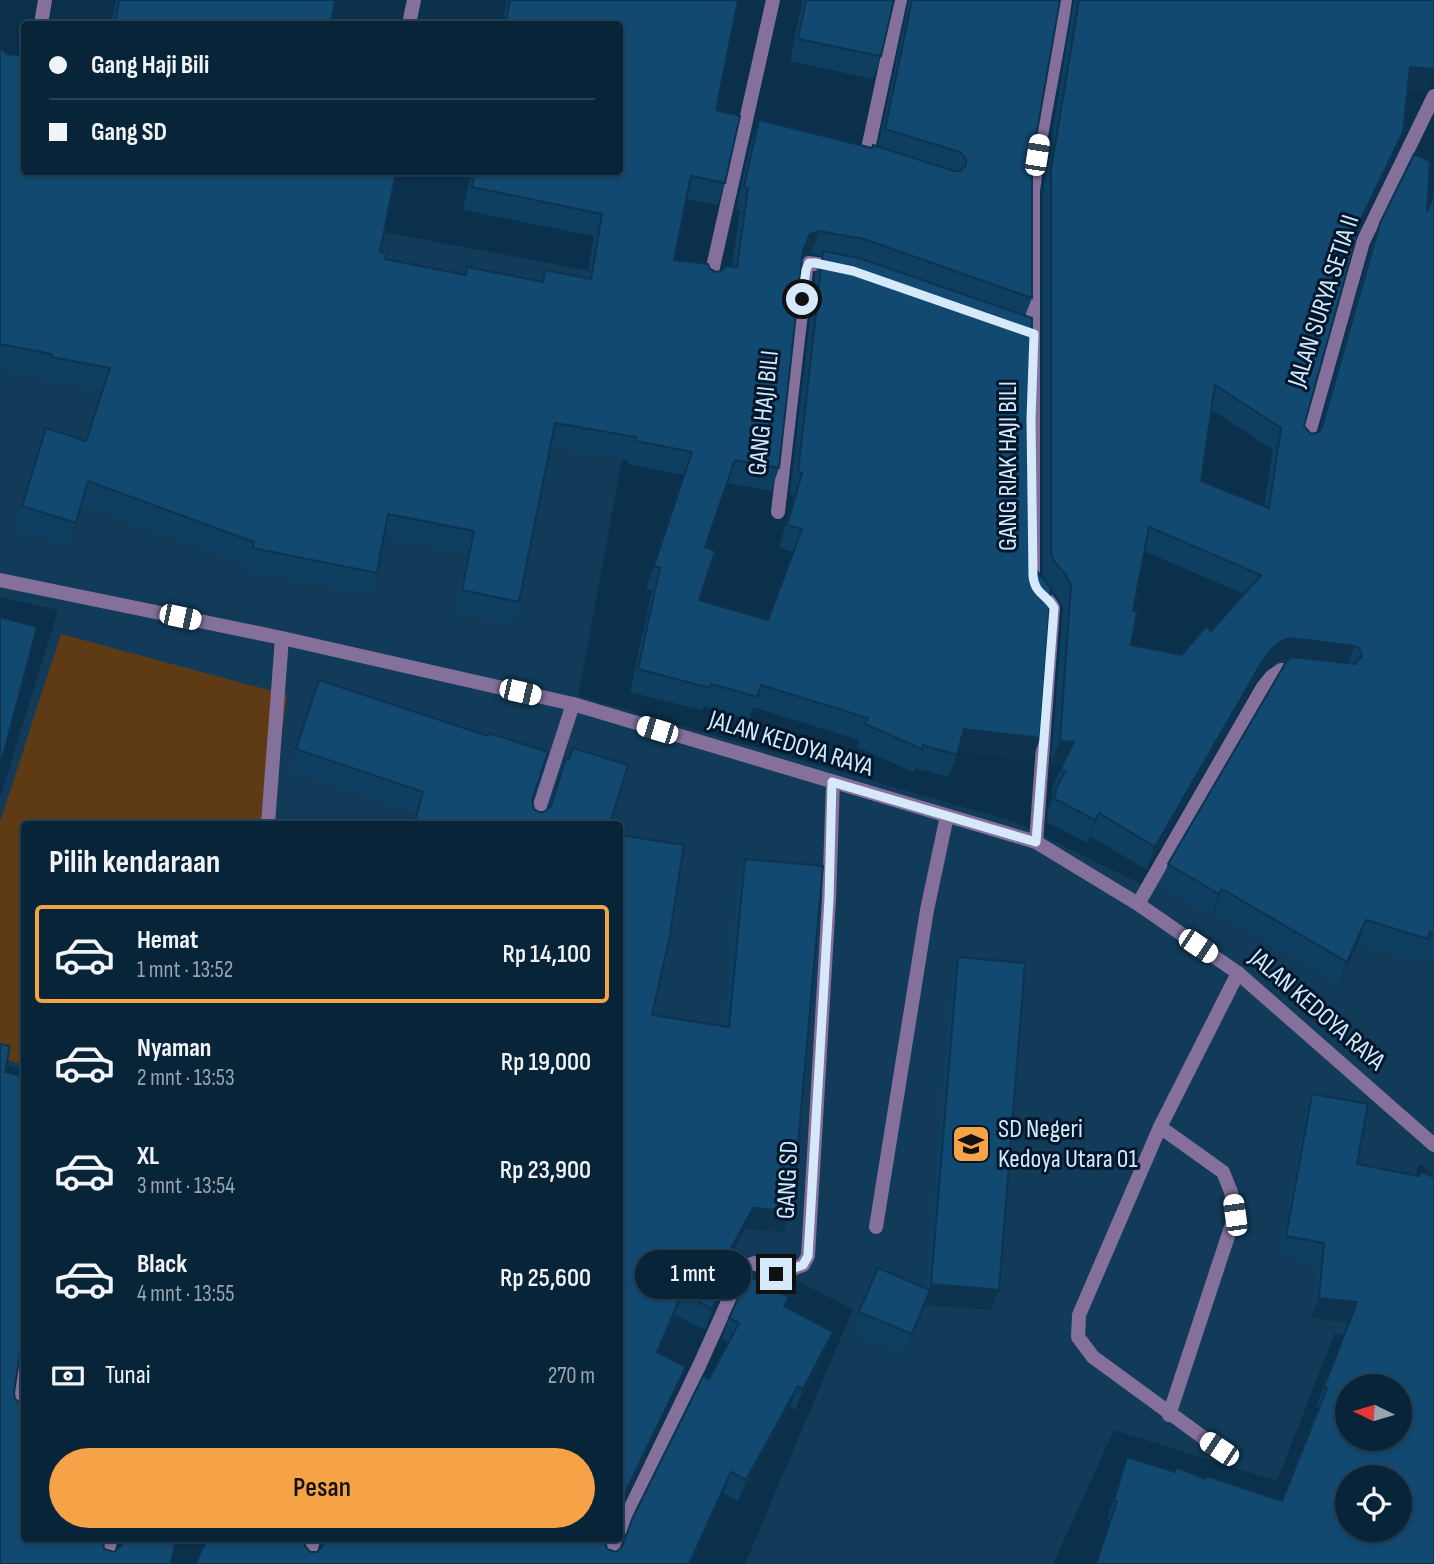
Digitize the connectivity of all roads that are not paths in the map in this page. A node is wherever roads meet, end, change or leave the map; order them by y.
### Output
1 (45, 0) edge
2 (415, 0) edge
3 (773, 0) edge
4 (901, 0) edge
5 (1065, 0) edge
6 (42, 21) edge
7 (410, 21) edge
8 (1434, 96) edge
9 (865, 158) edge
10 (853, 271) edge
11 (709, 285) edge
12 (1305, 447) edge
13 (778, 512) dead end
14 (0, 580) edge
15 (282, 638) junction
16 (1318, 675) edge
17 (573, 704) junction
18 (832, 782) junction
19 (947, 816) junction
20 (268, 821) edge
21 (535, 821) edge
22 (1036, 842) junction
23 (1138, 904) junction
24 (1238, 973) junction
25 (1160, 1127) junction
26 (1434, 1145) edge
27 (876, 1227) dead end
28 (0, 1413) edge
29 (1169, 1415) junction
30 (20, 1417) edge
31 (1219, 1449) dead end
32 (623, 1524) edge
33 (110, 1542) edge
34 (313, 1542) edge
35 (614, 1542) edge
36 (104, 1564) edge
37 (306, 1564) edge
38 (606, 1564) edge

1 - 6 street
2 - 7 street
3 - 11 street
4 - 9 street
5 - 22 street, GANG RIAK HAJI BILI
8 - 12 street, JALAN SURYA SETIA II
10 - 13 street, GANG HAJI BILI
14 - 15 street, JALAN KEDOYA RAYA
15 - 17 street, JALAN KEDOYA RAYA
15 - 20 street
16 - 23 street
17 - 18 street, JALAN KEDOYA RAYA
17 - 21 street
18 - 19 street, JALAN KEDOYA RAYA
18 - 32 street, GANG SD
19 - 22 street, JALAN KEDOYA RAYA
19 - 27 street
22 - 23 street, JALAN KEDOYA RAYA
23 - 24 street, JALAN KEDOYA RAYA
24 - 25 street
24 - 26 street, JALAN KEDOYA RAYA
25 - 29 street
25 - 29 street
28 - 30 street
29 - 31 street
33 - 36 street
34 - 37 street
35 - 38 street

